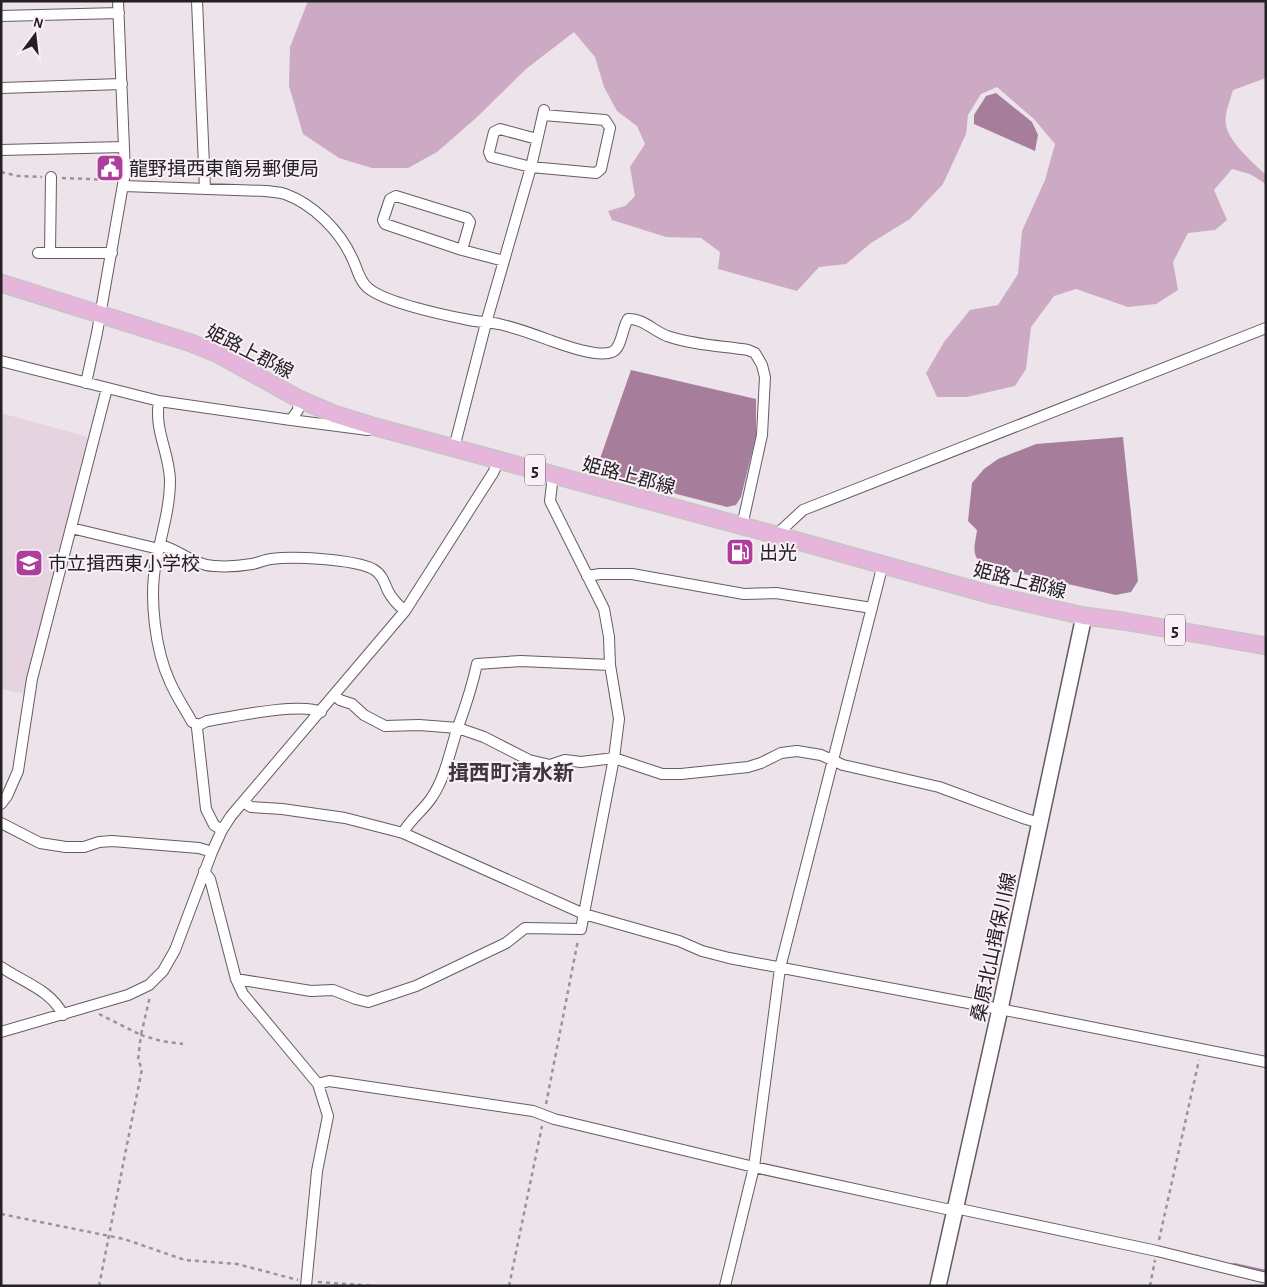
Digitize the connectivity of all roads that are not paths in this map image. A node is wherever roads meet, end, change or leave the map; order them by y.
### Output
1 (118, 1) edge
2 (197, 1) edge
3 (119, 13) junction
4 (1, 16) edge
5 (122, 84) junction
6 (1, 88) edge
7 (537, 139) junction
8 (124, 147) junction
9 (1, 150) edge
10 (531, 167) junction
11 (51, 177) dead end
12 (124, 186) junction
13 (205, 189) junction
14 (462, 250) junction
15 (38, 253) dead end
16 (50, 253) junction
17 (112, 253) junction
18 (504, 261) junction
19 (1, 283) edge
20 (99, 314) junction
21 (486, 323) junction
22 (1266, 328) edge
23 (1, 361) edge
24 (86, 383) junction
25 (107, 388) junction
26 (299, 399) junction
27 (159, 401) junction
28 (290, 420) junction
29 (376, 428) junction
30 (454, 448) junction
31 (499, 460) junction
32 (553, 476) junction
33 (742, 526) junction
34 (72, 528) junction
35 (776, 535) junction
36 (160, 547) junction
37 (883, 564) junction
38 (588, 576) junction
39 (872, 608) junction
40 (406, 611) junction
41 (1084, 616) junction
42 (1266, 646) edge
43 (610, 665) junction
44 (335, 696) junction
45 (321, 712) junction
46 (199, 725) junction
47 (458, 728) junction
48 (614, 758) junction
49 (833, 761) junction
50 (243, 802) junction
51 (1, 804) edge
52 (1, 823) edge
53 (1040, 823) junction
54 (222, 830) junction
55 (403, 833) junction
56 (212, 852) junction
57 (204, 872) junction
58 (584, 914) junction
59 (1, 967) edge
60 (780, 968) junction
61 (236, 979) junction
62 (1000, 1009) junction
63 (63, 1015) junction
64 (1, 1032) edge
65 (1266, 1062) edge
66 (318, 1084) junction
67 (754, 1167) junction
68 (955, 1208) junction
69 (1266, 1278) edge
70 (306, 1284) edge
71 (725, 1286) edge
72 (938, 1286) edge

1 - 3 street
2 - 13 street
3 - 4 street
3 - 5 street
5 - 6 street
5 - 8 street
7 - 10 street
7 - 10 street
7 - 10 street
8 - 9 street
8 - 12 street
10 - 18 street
11 - 16 street
12 - 13 street
12 - 17 street
13 - 21 street
14 - 14 street
14 - 18 street
15 - 16 street
16 - 17 street
17 - 20 street
18 - 21 street
19 - 20 main road, 姫路上郡線 / 5
20 - 24 street
20 - 26 main road, 姫路上郡線 / 5
21 - 30 street
21 - 33 street
22 - 35 street
23 - 24 street
24 - 25 street
25 - 27 street
25 - 34 street
26 - 28 street
26 - 29 main road, 姫路上郡線 / 5
27 - 28 street
27 - 36 street
28 - 29 street
29 - 30 main road, 姫路上郡線 / 5
30 - 31 main road, 姫路上郡線 / 5
31 - 32 main road, 姫路上郡線 / 5
31 - 40 street
32 - 33 main road, 姫路上郡線 / 5
32 - 38 street
33 - 35 main road, 姫路上郡線 / 5
34 - 36 street
34 - 51 street
35 - 37 main road, 姫路上郡線 / 5
36 - 40 street
36 - 46 street
37 - 39 street
37 - 41 main road, 姫路上郡線 / 5
38 - 39 street
38 - 43 street
39 - 49 street
40 - 44 street
41 - 42 main road, 姫路上郡線 / 5
41 - 53 main road, 桑原北山揖保川線
43 - 47 street
43 - 48 street
44 - 45 street
44 - 47 street
45 - 46 street
45 - 50 street
46 - 54 street
47 - 48 street
47 - 55 street
48 - 49 street
48 - 58 street
49 - 53 street
49 - 60 street
50 - 54 street
50 - 55 street
52 - 56 street
53 - 62 main road, 桑原北山揖保川線
54 - 56 street
55 - 58 street
56 - 57 street
57 - 61 street
57 - 63 street
58 - 60 street
58 - 61 street
59 - 63 street
60 - 62 street
60 - 67 street
61 - 66 street
62 - 65 street
62 - 68 main road, 桑原北山揖保川線
63 - 64 street
66 - 67 street
66 - 70 street
67 - 68 street
67 - 71 street
68 - 69 street
68 - 72 main road, 桑原北山揖保川線

